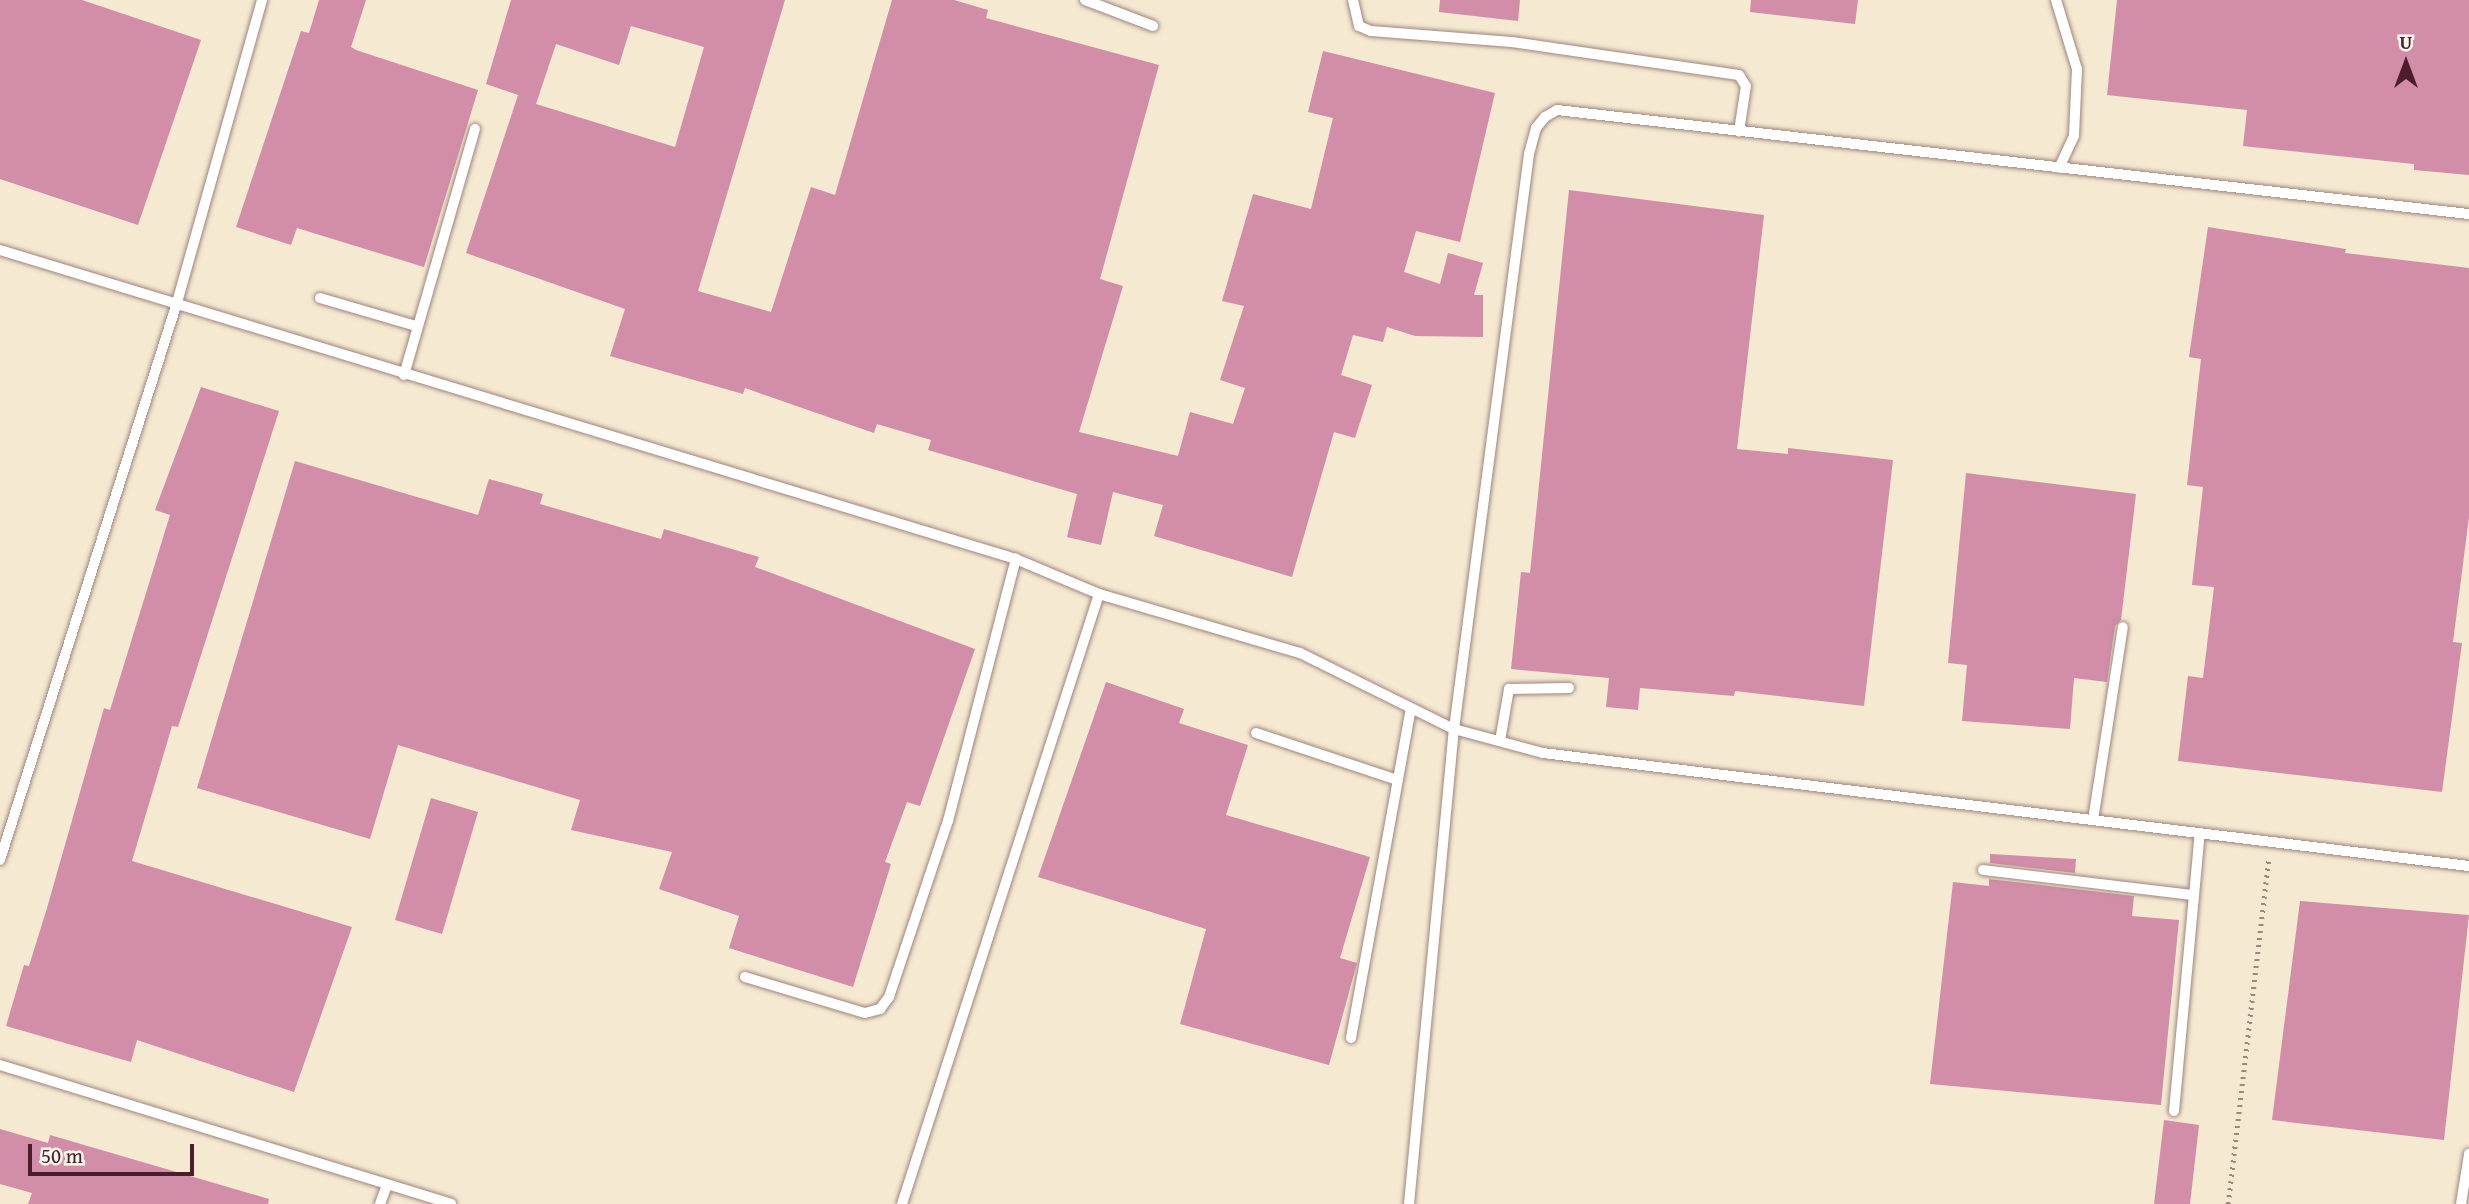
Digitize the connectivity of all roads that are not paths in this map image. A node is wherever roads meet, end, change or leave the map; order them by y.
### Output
1 (262, 0) edge
2 (1085, 0) edge
3 (1353, 0) edge
4 (2056, 0) edge
5 (1153, 26) dead end
6 (475, 129) dead end
7 (1739, 131) junction
8 (2059, 168) junction
9 (2469, 214) edge
10 (0, 250) edge
11 (320, 298) dead end
12 (176, 306) junction
13 (416, 326) junction
14 (404, 375) junction
15 (1016, 559) junction
16 (1099, 594) junction
17 (2123, 627) dead end
18 (1569, 688) dead end
19 (1411, 708) junction
20 (1454, 729) junction
21 (1256, 733) dead end
22 (1500, 741) junction
23 (1397, 780) junction
24 (2093, 820) junction
25 (2200, 833) junction
26 (0, 860) edge
27 (2469, 866) edge
28 (1983, 870) dead end
29 (2194, 895) junction
30 (745, 977) dead end
31 (1351, 1038) dead end
32 (0, 1065) edge
33 (2174, 1111) dead end
34 (2469, 1154) edge
35 (387, 1185) junction
36 (380, 1204) edge
37 (451, 1204) edge
38 (902, 1204) edge
39 (1409, 1204) edge
40 (2461, 1204) edge

1 - 12 lane
2 - 5 lane
3 - 7 lane
4 - 8 lane
6 - 13 lane
7 - 8 lane
7 - 20 lane
8 - 9 lane
10 - 12 lane
11 - 13 lane
12 - 14 lane
12 - 26 lane
13 - 14 lane
14 - 15 lane
15 - 16 lane
15 - 30 lane
16 - 19 lane
16 - 38 lane
17 - 24 lane
18 - 22 lane
19 - 20 lane
19 - 23 lane
20 - 22 lane
20 - 39 lane
21 - 23 lane
22 - 24 lane
23 - 31 lane
24 - 25 lane
25 - 27 lane
25 - 29 lane
28 - 29 lane
29 - 33 lane
32 - 35 lane
34 - 40 lane
35 - 36 lane
35 - 37 lane

